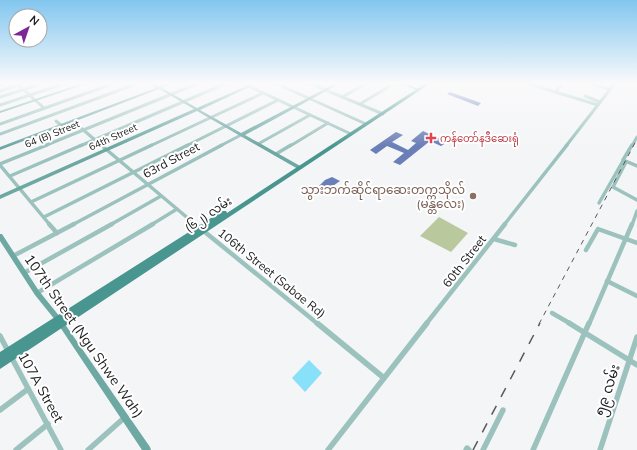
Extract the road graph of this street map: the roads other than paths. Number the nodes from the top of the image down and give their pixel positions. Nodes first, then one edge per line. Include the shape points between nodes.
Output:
1 (25, 104) edge
2 (39, 104) edge
3 (55, 104) edge
4 (82, 104) edge
5 (117, 104) edge
6 (149, 104) edge
7 (178, 104) edge
8 (186, 104) edge
9 (210, 104) edge
10 (240, 104) edge
11 (270, 104) edge
12 (287, 104) edge
13 (299, 104) edge
14 (321, 104) edge
15 (360, 104) edge
16 (395, 104) edge
17 (598, 104) edge
18 (293, 107) junction
19 (44, 108) junction
20 (196, 110) junction
21 (0, 112) edge
22 (381, 113) junction
23 (310, 115) junction
24 (210, 118) junction
25 (56, 121) dead end
26 (73, 121) junction
27 (328, 123) junction
28 (365, 123) junction
29 (0, 124) edge
30 (62, 126) junction
31 (225, 126) junction
32 (84, 130) junction
33 (350, 133) junction
34 (0, 134) edge
35 (241, 135) junction
36 (637, 137) edge
37 (96, 140) junction
38 (258, 144) junction
39 (0, 149) edge
40 (107, 150) junction
41 (276, 154) junction
42 (120, 160) junction
43 (625, 161) junction
44 (0, 164) edge
45 (637, 166) edge
46 (298, 167) junction
47 (134, 172) junction
48 (10, 176) junction
49 (147, 184) junction
50 (608, 185) junction
51 (20, 188) junction
52 (614, 188) junction
53 (161, 196) junction
54 (0, 197) edge
55 (637, 200) edge
56 (31, 202) junction
57 (599, 203) dead end
58 (177, 209) junction
59 (637, 211) edge
60 (44, 217) junction
61 (202, 229) junction
62 (57, 233) junction
63 (0, 236) edge
64 (627, 238) junction
65 (494, 239) junction
66 (637, 243) edge
67 (515, 245) dead end
68 (586, 250) dead end
69 (13, 256) junction
70 (24, 273) junction
71 (607, 281) junction
72 (37, 293) junction
73 (637, 296) edge
74 (552, 313) dead end
75 (59, 322) junction
76 (584, 333) junction
77 (0, 336) edge
78 (637, 337) edge
79 (9, 355) junction
80 (0, 357) edge
81 (629, 360) junction
82 (0, 365) edge
83 (637, 365) edge
84 (384, 378) junction
85 (28, 389) junction
86 (0, 410) edge
87 (503, 410) dead end
88 (124, 418) junction
89 (48, 424) junction
90 (16, 450) edge
91 (62, 450) edge
92 (88, 450) edge
93 (147, 450) edge
94 (328, 450) edge
95 (466, 450) edge
96 (470, 450) edge
97 (483, 450) edge
98 (533, 450) edge
99 (600, 450) edge

1 - 21 street
2 - 19 street
3 - 19 street
4 - 34 street
5 - 26 street
6 - 32 street, 64 (B) Street
7 - 37 street
8 - 20 street
9 - 20 street, 64th Street
10 - 24 street
11 - 31 street
12 - 18 street
13 - 18 street, 63rd Street
14 - 28 street
15 - 22 street
16 - 22 main road, (၆၂) လမ်း
17 - 65 street, 60th Street
18 - 23 street
18 - 35 street, 63rd Street
19 - 29 street
20 - 24 street
20 - 40 street, 64th Street
22 - 28 main road, (၆၂) လမ်း
23 - 27 street
23 - 38 street
24 - 31 street
24 - 42 street
25 - 30 street
26 - 30 street
26 - 32 street, 106th Street (Sabae Rd)
27 - 33 street
27 - 41 street
28 - 33 main road, (၆၂) လမ်း
30 - 39 street
31 - 35 street
31 - 47 street
32 - 37 street, 106th Street (Sabae Rd)
32 - 44 street, 64 (B) Street
33 - 46 main road, (၆၂) လမ်း
35 - 38 street
35 - 49 street, 63rd Street
36 - 43 street
37 - 40 street, 106th Street (Sabae Rd)
37 - 48 street
38 - 41 street
40 - 42 street, 106th Street (Sabae Rd)
40 - 51 street, 64th Street
41 - 46 street
42 - 47 street, 106th Street (Sabae Rd)
42 - 56 street
43 - 45 street
43 - 50 street
43 - 52 street
44 - 48 street
46 - 61 main road, (၆၂) လမ်း
47 - 49 street, 106th Street (Sabae Rd)
47 - 60 street
48 - 51 street
49 - 53 street, 106th Street (Sabae Rd)
49 - 62 street, 63rd Street
50 - 52 street
50 - 57 street
51 - 54 street, 64th Street
51 - 56 street
52 - 55 street
53 - 58 street, 106th Street (Sabae Rd)
53 - 70 street
56 - 60 street
58 - 61 street, 106th Street (Sabae Rd)
58 - 72 street
59 - 64 street
60 - 62 street
61 - 75 main road, (၆၂) လမ်း
61 - 84 street, 106th Street (Sabae Rd)
62 - 69 street, 63rd Street
63 - 69 street, 107th Street (Ngu Shwe Wah)
64 - 66 street
64 - 68 street via 598,229
64 - 71 street
65 - 67 street
65 - 84 street, 60th Street
69 - 70 street, 107th Street (Ngu Shwe Wah)
70 - 72 street, 107th Street (Ngu Shwe Wah)
71 - 73 street
71 - 76 street
72 - 75 street, 107th Street (Ngu Shwe Wah)
74 - 76 street
75 - 79 main road, (၆၂) လမ်း
75 - 88 street, 107th Street (Ngu Shwe Wah)
76 - 81 street
76 - 98 street
77 - 79 street, 107A Street
78 - 81 street, ၅၉ လမ်း
79 - 80 main road, (၆၂) လမ်း
79 - 82 main road, (၆၂) လမ်း
79 - 85 street, 107A Street
81 - 83 street
81 - 99 street, ၅၉ လမ်း
84 - 94 street, 60th Street
85 - 86 street
85 - 89 street, 107A Street
87 - 97 street
88 - 92 street
88 - 93 street, 107th Street (Ngu Shwe Wah)
89 - 90 street
89 - 91 street, 107A Street
95 - 96 street

